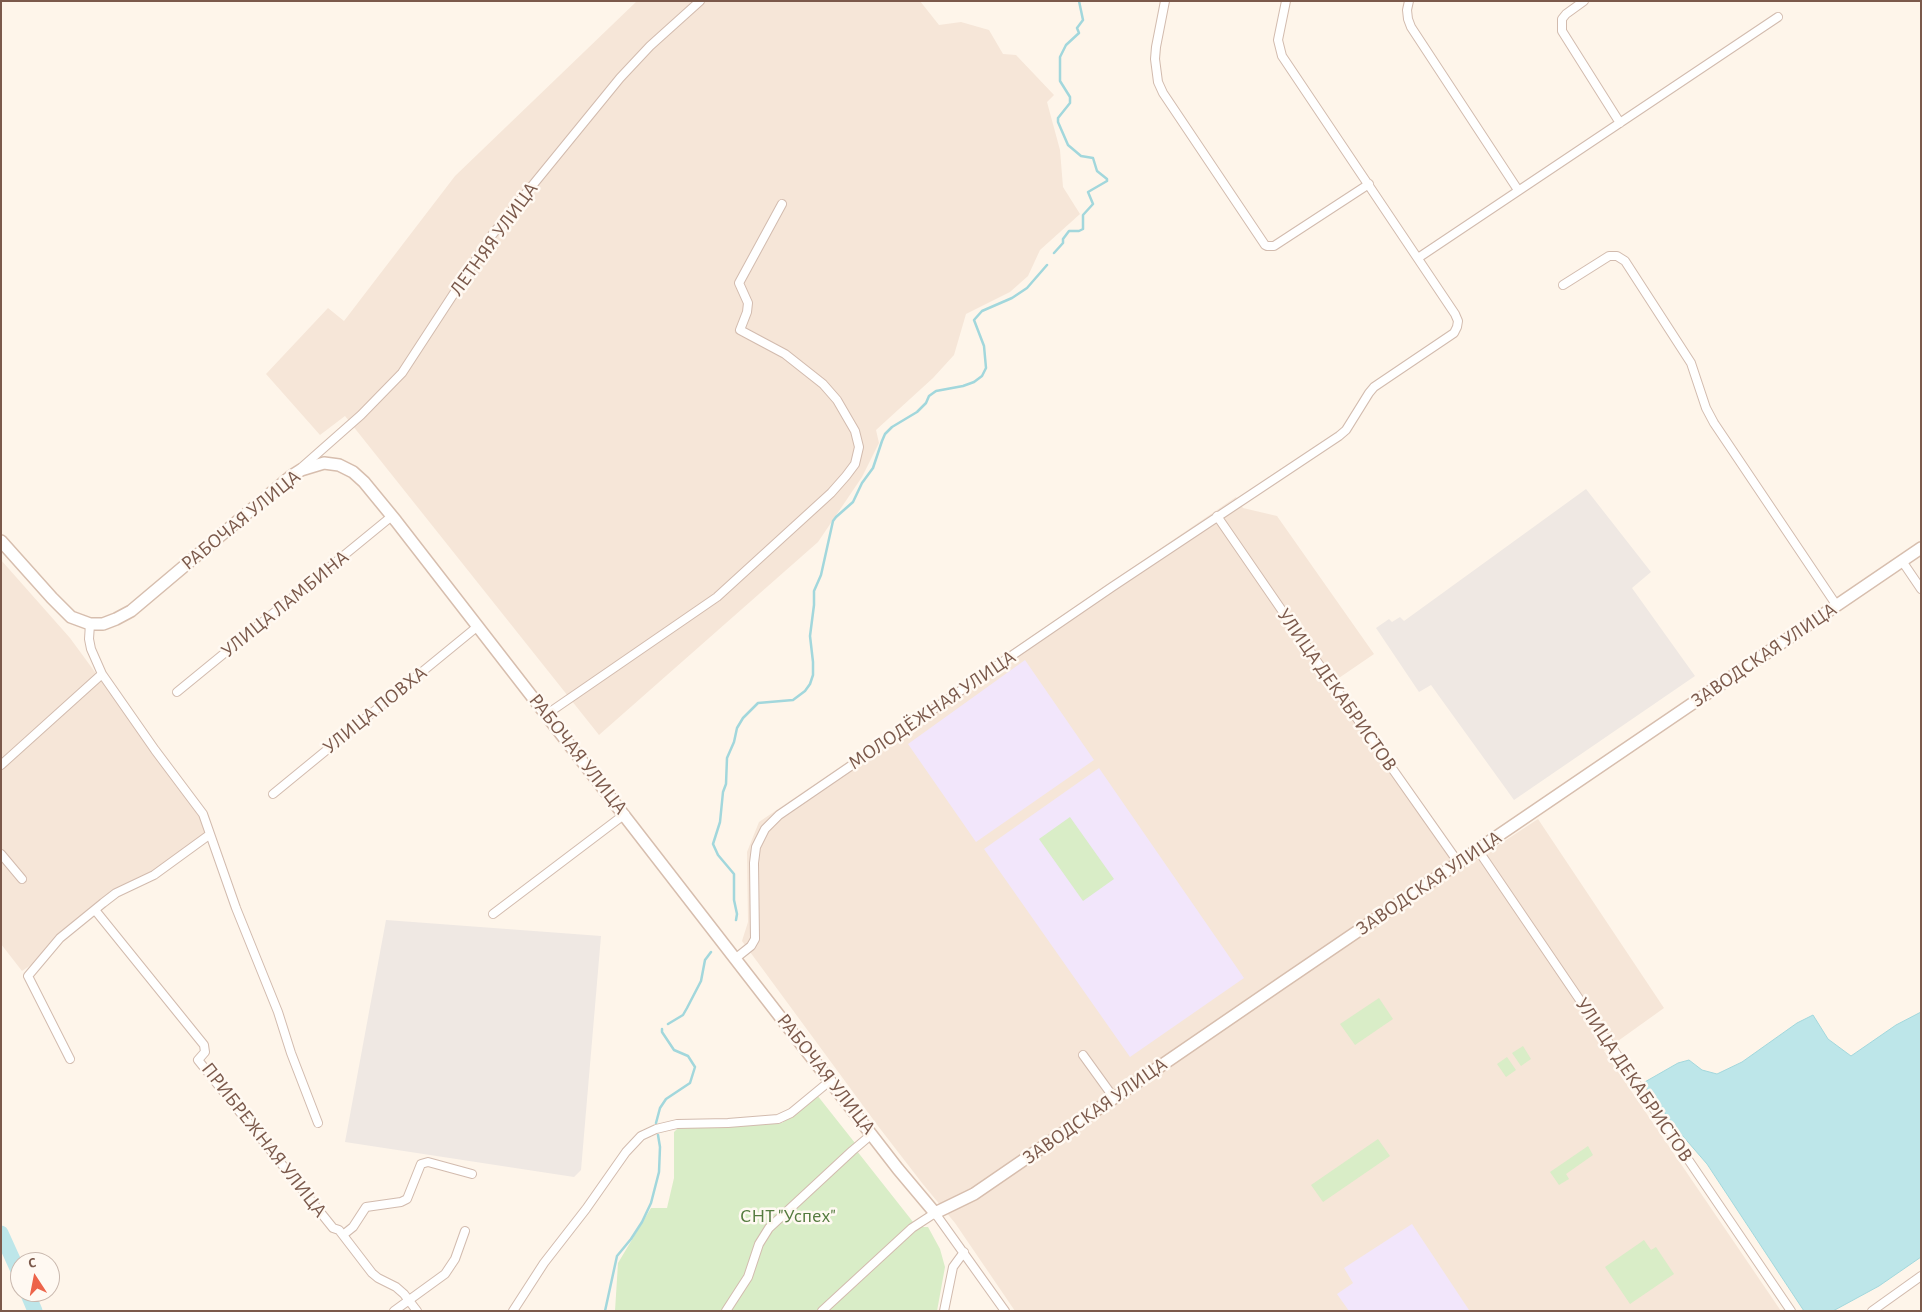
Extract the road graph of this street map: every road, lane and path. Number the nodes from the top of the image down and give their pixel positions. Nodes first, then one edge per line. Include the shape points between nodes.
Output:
1 (700, 1) edge
2 (1165, 1) edge
3 (1286, 1) edge
4 (1409, 1) edge
5 (1584, 1) edge
6 (1778, 17) dead end
7 (1620, 123) junction
8 (1369, 184) junction
9 (1518, 190) junction
10 (782, 204) dead end
11 (1418, 258) junction
12 (1564, 285) dead end
13 (290, 477) junction
14 (392, 516) junction
15 (1217, 516) junction
16 (1, 541) edge
17 (1921, 548) edge
18 (1902, 561) junction
19 (1921, 589) edge
20 (1837, 606) junction
21 (90, 624) junction
22 (478, 626) junction
23 (102, 674) junction
24 (177, 692) dead end
25 (547, 714) junction
26 (1, 765) edge
27 (273, 794) dead end
28 (624, 814) junction
29 (209, 835) junction
30 (1478, 850) junction
31 (1, 854) edge
32 (1458, 862) junction
33 (22, 879) dead end
34 (95, 910) junction
35 (494, 914) dead end
36 (736, 958) junction
37 (1083, 1055) dead end
38 (70, 1059) dead end
39 (831, 1080) junction
40 (1114, 1098) junction
41 (318, 1124) dead end
42 (872, 1134) junction
43 (472, 1174) dead end
44 (935, 1213) junction
45 (466, 1231) dead end
46 (343, 1235) junction
47 (964, 1252) junction
48 (1921, 1276) edge
49 (409, 1300) junction
50 (394, 1311) edge
51 (417, 1311) edge
52 (513, 1311) edge
53 (726, 1311) edge
54 (822, 1311) edge
55 (944, 1311) edge
56 (1005, 1311) edge
57 (1790, 1311) edge
58 (1872, 1311) edge

1 - 13 street, ЛЕТНЯЯ УЛИЦА via 620,78 504,220 471,264 402,372 354,422
2 - 8 street via 1156,47 1158,82 1265,245 1274,246
3 - 8 street via 1278,40 1282,56
4 - 9 street via 1407,10 1411,27
5 - 7 street via 1562,19 1562,31
6 - 7 street
7 - 9 street
8 - 11 street
9 - 11 street
10 - 25 street via 740,283 748,303 740,330 785,354 828,389 855,431 858,447 855,464 831,493 716,597
11 - 15 street, МОЛОДЁЖНАЯ УЛИЦА via 1455,314 1458,321 1454,333 1374,387 1339,436
12 - 20 street via 1609,256 1625,261 1691,363 1714,423
13 - 14 street, РАБОЧАЯ УЛИЦА via 316,464 339,465 364,482
13 - 21 street, РАБОЧАЯ УЛИЦА via 130,611 116,620
14 - 22 street, РАБОЧАЯ УЛИЦА
14 - 24 street, УЛИЦА ЛАМБИНА
15 - 32 street, УЛИЦА ДЕКАБРИСТОВ
15 - 36 street, МОЛОДЁЖНАЯ УЛИЦА via 779,815 765,829 756,847 755,939
16 - 21 street, РАБОЧАЯ УЛИЦА via 72,617
17 - 18 street, ЗАВОДСКАЯ УЛИЦА
18 - 19 street
18 - 20 street, ЗАВОДСКАЯ УЛИЦА
20 - 30 street, ЗАВОДСКАЯ УЛИЦА
21 - 23 street via 91,649
22 - 25 street, РАБОЧАЯ УЛИЦА
22 - 27 street, УЛИЦА ПОВХА
23 - 26 street
23 - 29 street via 193,800
25 - 28 street, РАБОЧАЯ УЛИЦА
28 - 35 street
28 - 36 street, РАБОЧАЯ УЛИЦА
29 - 34 street via 154,875 116,894
29 - 41 street
30 - 32 street, ЗАВОДСКАЯ УЛИЦА
30 - 57 street, УЛИЦА ДЕКАБРИСТОВ
31 - 33 street
32 - 40 street, ЗАВОДСКАЯ УЛИЦА
34 - 38 street via 60,938 28,976
34 - 46 street, ПРИБРЕЖНАЯ УЛИЦА via 204,1045 205,1052 198,1060 333,1228
36 - 39 street, РАБОЧАЯ УЛИЦА
37 - 40 street
39 - 42 street, РАБОЧАЯ УЛИЦА
39 - 52 street via 791,1113 778,1119 690,1122 641,1136 544,1263
40 - 44 street, ЗАВОДСКАЯ УЛИЦА via 974,1194
42 - 44 street, РАБОЧАЯ УЛИЦА
42 - 53 street via 769,1228 759,1244 748,1277
43 - 46 street via 428,1162 421,1164 407,1198 401,1202 366,1207
44 - 47 street, РАБОЧАЯ УЛИЦА
44 - 54 street via 912,1228
45 - 49 street via 445,1274
46 - 49 street, ПРИБРЕЖНАЯ УЛИЦА via 372,1273 396,1287
47 - 55 street via 953,1267
47 - 56 street, РАБОЧАЯ УЛИЦА
48 - 58 street
49 - 50 street
49 - 51 street, ПРИБРЕЖНАЯ УЛИЦА

